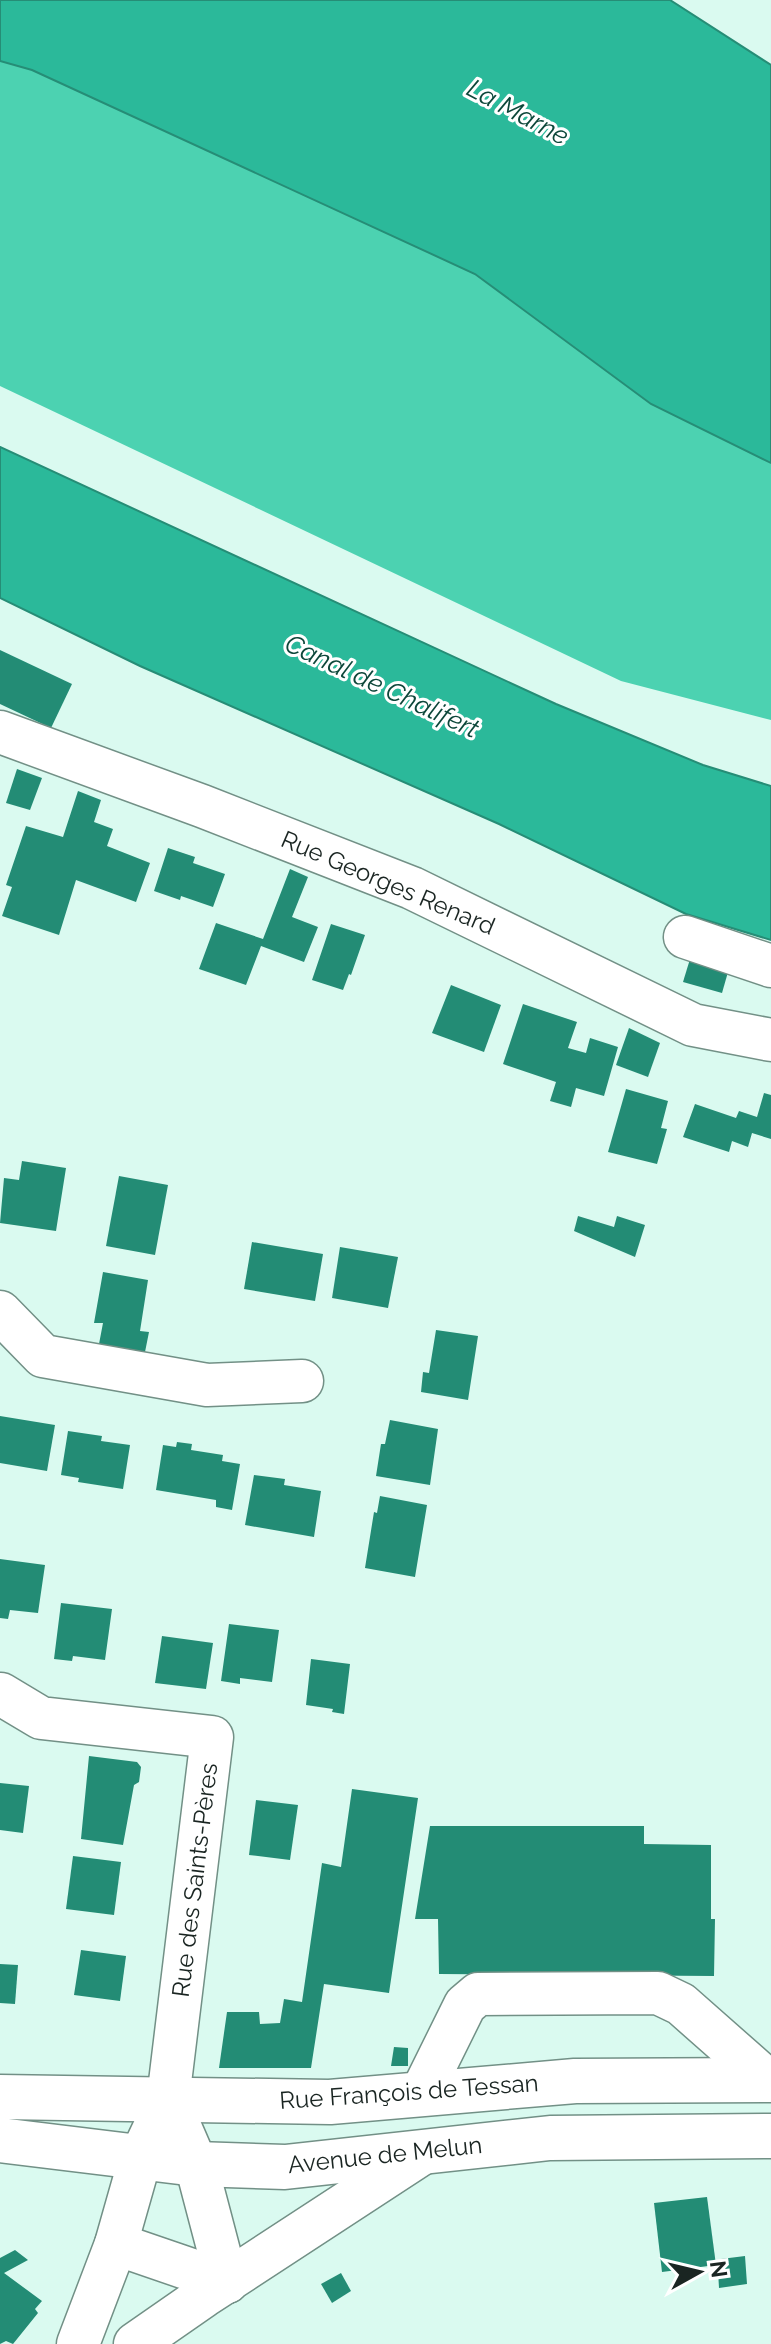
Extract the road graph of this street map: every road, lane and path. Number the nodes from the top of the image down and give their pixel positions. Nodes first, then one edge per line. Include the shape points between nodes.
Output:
1 (0, 732) edge
2 (685, 937) dead end
3 (771, 966) edge
4 (771, 1040) edge
5 (0, 1312) edge
6 (302, 1381) dead end
7 (1, 1694) edge
8 (769, 2080) edge
9 (421, 2094) junction
10 (0, 2097) edge
11 (168, 2099) junction
12 (771, 2136) edge
13 (0, 2140) edge
14 (423, 2153) junction
15 (141, 2156) junction
16 (196, 2164) junction
17 (116, 2244) junction
18 (227, 2282) junction
19 (78, 2344) edge
20 (135, 2344) edge

1 - 4 street, Rue Georges Renard via 412,888 693,1025
2 - 3 street
5 - 6 street via 43,1356 207,1385
7 - 11 street, Rue des Saints-Pères via 41,1718 212,1737
8 - 9 main road, Rue François de Tessan via 575,2081
8 - 9 street via 681,2004 658,1993 478,1994 465,2005
9 - 11 main road, Rue François de Tessan via 330,2102
10 - 11 main road, Rue François de Tessan
11 - 15 street
11 - 16 street
12 - 14 main road, Avenue de Melun via 550,2138
13 - 15 main road, Avenue de Melun
14 - 16 main road, Avenue de Melun via 285,2167
14 - 18 street
15 - 16 main road, Avenue de Melun
15 - 17 street
16 - 18 street
17 - 18 street
17 - 19 street
18 - 20 street

